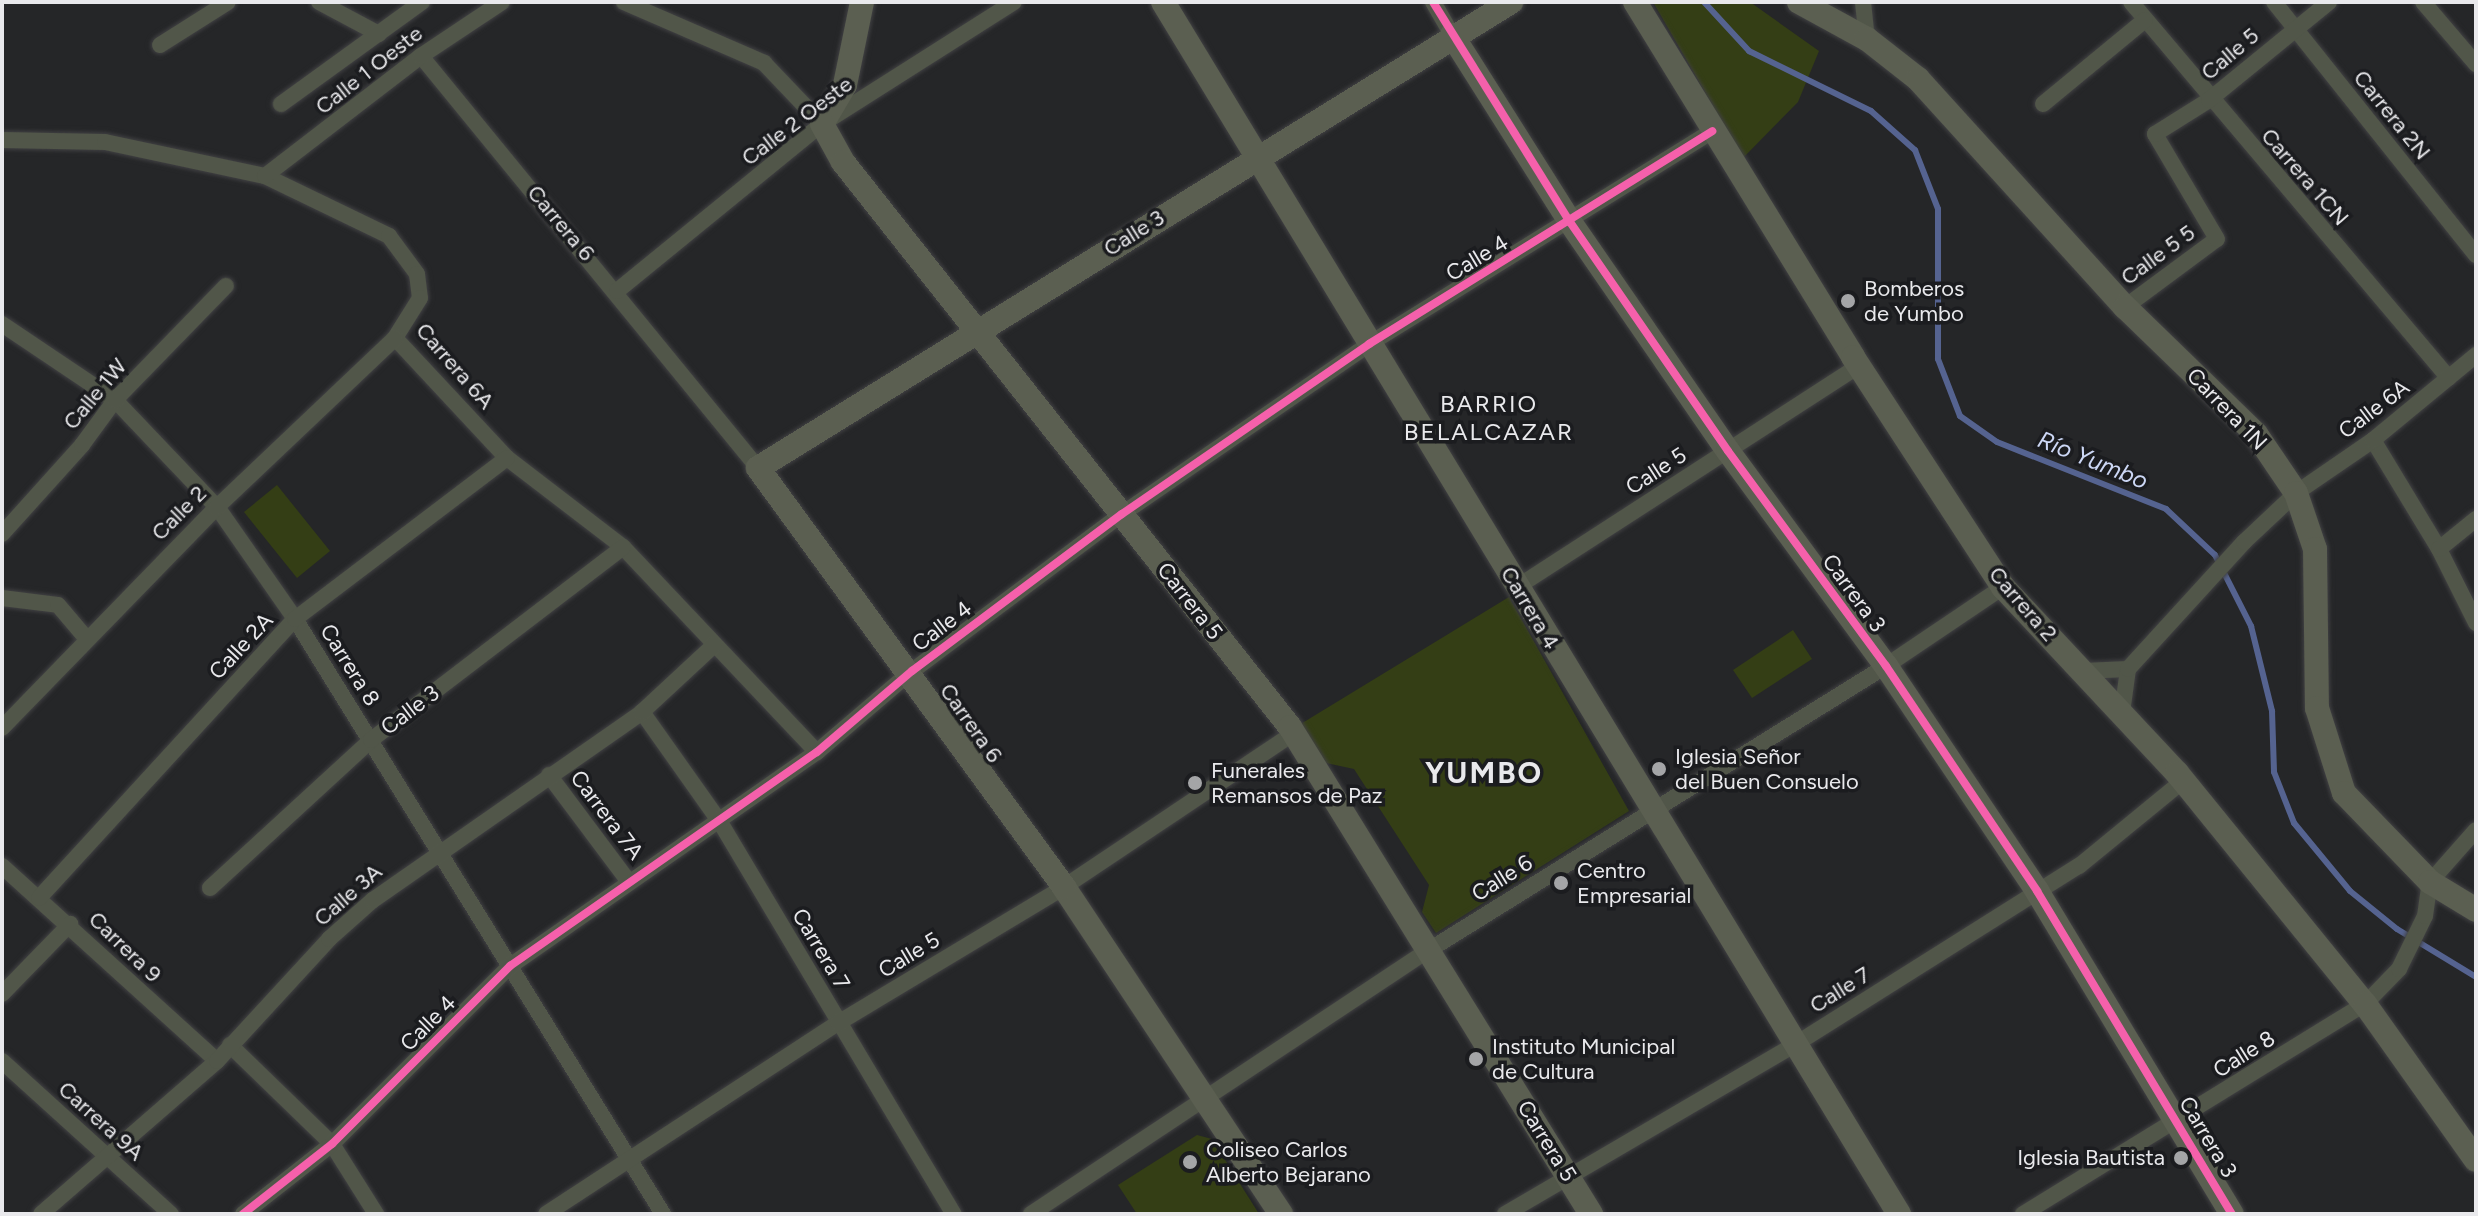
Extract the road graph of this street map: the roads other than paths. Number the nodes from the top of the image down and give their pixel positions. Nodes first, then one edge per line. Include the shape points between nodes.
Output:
1 (228, 2) edge
2 (319, 2) edge
3 (422, 2) edge
4 (502, 2) edge
5 (624, 2) edge
6 (862, 2) edge
7 (1014, 2) edge
8 (1163, 2) edge
9 (1433, 2) edge
10 (1511, 2) edge
11 (1635, 2) edge
12 (1799, 2) edge
13 (1863, 2) edge
14 (2131, 2) edge
15 (2274, 2) edge
16 (2329, 2) edge
17 (2423, 2) edge
18 (2145, 20) junction
19 (2295, 28) junction
20 (379, 34) junction
21 (1452, 35) junction
22 (1867, 39) junction
23 (160, 45) dead end
24 (421, 56) junction
25 (2476, 64) edge
26 (2209, 100) junction
27 (281, 104) dead end
28 (2043, 104) dead end
29 (822, 124) junction
30 (1712, 131) junction
31 (2, 140) edge
32 (1258, 156) junction
33 (265, 176) junction
34 (1570, 222) junction
35 (2217, 239) joint
36 (2476, 255) edge
37 (226, 286) dead end
38 (617, 291) junction
39 (2125, 307) junction
40 (2, 324) edge
41 (977, 331) junction
42 (395, 338) junction
43 (1369, 344) junction
44 (2476, 355) edge
45 (1859, 366) junction
46 (2449, 378) junction
47 (115, 400) junction
48 (2373, 440) junction
49 (1728, 451) junction
50 (507, 458) junction
51 (758, 468) junction
52 (2296, 493) junction
53 (217, 507) junction
54 (1122, 514) junction
55 (2476, 519) edge
56 (2, 534) edge
57 (623, 547) junction
58 (2439, 549) junction
59 (1517, 587) junction
60 (2003, 587) junction
61 (2, 598) edge
62 (295, 619) junction
63 (2476, 623) edge
64 (86, 638) junction
65 (714, 645) junction
66 (1886, 666) junction
67 (2128, 669) junction
68 (912, 671) junction
69 (2083, 671) junction
70 (642, 712) junction
71 (2122, 713) junction
72 (2, 728) edge
73 (1294, 733) junction
74 (371, 740) junction
75 (817, 752) junction
76 (549, 775) junction
77 (2183, 781) junction
78 (1653, 809) junction
79 (720, 822) junction
80 (2476, 830) edge
81 (440, 849) junction
82 (2, 866) edge
83 (629, 882) junction
84 (2430, 882) junction
85 (1064, 887) junction
86 (210, 888) dead end
87 (2037, 891) junction
88 (39, 898) junction
89 (2476, 910) edge
90 (70, 924) junction
91 (1429, 950) junction
92 (510, 966) junction
93 (2, 994) edge
94 (2365, 1004) junction
95 (838, 1023) junction
96 (1799, 1042) junction
97 (230, 1045) junction
98 (2, 1061) edge
99 (217, 1061) junction
100 (1205, 1100) junction
101 (2178, 1122) junction
102 (332, 1144) junction
103 (108, 1158) junction
104 (631, 1158) junction
105 (2476, 1160) edge
106 (1568, 1175) junction
107 (41, 1214) edge
108 (171, 1214) edge
109 (243, 1214) edge
110 (376, 1214) edge
111 (546, 1214) edge
112 (663, 1214) edge
113 (954, 1214) edge
114 (1031, 1214) edge
115 (1281, 1214) edge
116 (1505, 1214) edge
117 (1591, 1214) edge
118 (1899, 1214) edge
119 (2023, 1214) edge
120 (2232, 1214) edge

1 - 23 street
2 - 20 street
3 - 20 street, Calle 1 Oeste
4 - 24 street, Calle 1 Oeste
5 - 29 street via 764,63
6 - 29 street via 845,85
7 - 29 street, Calle 2 Oeste
8 - 32 street, Carrera 4
9 - 21 street, Carrera 3
10 - 21 street, Calle 3
11 - 30 street, Carrera 2
12 - 22 street, Carrera 1N
13 - 22 street
14 - 18 street, Carrera 1CN
15 - 19 street, Carrera 2N
16 - 19 street, Calle 5
17 - 25 street
18 - 26 street, Carrera 1CN
18 - 28 street
19 - 26 street, Calle 5
19 - 36 street, Carrera 2N
20 - 27 street, Calle 1 Oeste
21 - 32 street, Calle 3
21 - 34 street, Carrera 3
22 - 39 street, Carrera 1N via 1918,79
24 - 33 street, Calle 1 Oeste
24 - 38 street, Carrera 6
26 - 35 street, Calle 5 via 2155,134
26 - 46 street, Carrera 1CN
29 - 38 street, Calle 2 Oeste
29 - 41 street, Carrera 5 via 843,162
30 - 34 street, Calle 4
30 - 45 street, Carrera 2
31 - 33 street, Carrera 6A via 105,142
32 - 41 street, Calle 3
32 - 43 street, Carrera 4
33 - 42 street, Carrera 6A via 389,236 406,257 417,274 420,298
34 - 43 street, Calle 4
34 - 49 street, Carrera 3
35 - 39 street, Calle 5 5
37 - 47 street, Calle 1W
38 - 51 street, Carrera 6
39 - 52 street, Carrera 1N via 2256,434
40 - 47 street, Carrera 8
41 - 51 street, Calle 3
41 - 54 street, Carrera 5
42 - 50 street, Carrera 6A
42 - 53 street, Calle 2
43 - 54 street, Calle 4
43 - 59 street, Carrera 4
44 - 46 street, Calle 6A
45 - 49 street, Calle 5
45 - 60 street, Carrera 2
46 - 48 street, Calle 6A
47 - 53 street, Carrera 8
47 - 56 street, Calle 1W
48 - 52 street, Calle 6A
48 - 58 street
49 - 59 street, Calle 5
49 - 66 street, Carrera 3
50 - 57 street, Carrera 6A
50 - 62 street, Calle 2A
51 - 68 street, Carrera 6
52 - 67 street, Calle 6A
52 - 84 street, Carrera 1N via 2315,549 2317,708 2344,793
53 - 62 street, Carrera 8
53 - 64 street, Calle 2
54 - 68 street, Calle 4
54 - 73 street, Carrera 5
55 - 58 street
57 - 65 street, Carrera 6A
57 - 74 street, Calle 3
58 - 63 street
59 - 78 street, Carrera 4
60 - 66 street, Calle 6
60 - 69 street, Carrera 2
61 - 64 street via 58,605
62 - 74 street, Carrera 8
62 - 88 street, Calle 2A
64 - 72 street, Calle 2
65 - 70 street, Calle 3A
65 - 75 street, Carrera 6A
66 - 78 street, Calle 6
66 - 87 street, Carrera 3
67 - 69 street
67 - 71 street
68 - 75 street, Calle 4
68 - 85 street, Carrera 6
69 - 71 street, Carrera 2
70 - 76 street, Calle 3A
70 - 79 street, Carrera 7
71 - 77 street, Carrera 2
73 - 85 street, Calle 5
73 - 91 street, Carrera 5
74 - 81 street, Carrera 8
74 - 86 street, Calle 3
75 - 79 street, Calle 4
76 - 81 street, Calle 3A
76 - 83 street, Carrera 7A
77 - 87 street, Calle 7 via 2113,842
77 - 94 street, Carrera 2
78 - 91 street, Calle 6
78 - 96 street, Carrera 4
79 - 83 street, Calle 4
79 - 95 street, Carrera 7
80 - 84 street
81 - 92 street, Carrera 8
81 - 97 street, Calle 3A via 329,939
82 - 88 street, Carrera 9
83 - 92 street, Calle 4
84 - 89 street, Carrera 1N
84 - 94 street, Calle 8 via 2425,916 2399,969
85 - 95 street, Calle 5
85 - 100 street, Carrera 6
87 - 96 street, Calle 7
87 - 101 street, Carrera 3
88 - 90 street, Carrera 9
90 - 93 street
90 - 99 street, Carrera 9
91 - 100 street, Calle 6
91 - 106 street, Carrera 5
92 - 102 street, Calle 4
92 - 104 street, Carrera 8
94 - 101 street, Calle 8
94 - 105 street, Carrera 2
95 - 104 street, Calle 5
95 - 113 street, Carrera 7
96 - 106 street, Calle 7
96 - 118 street, Carrera 4
97 - 99 street, Calle 3A
97 - 102 street
98 - 103 street, Carrera 9A
99 - 103 street, Calle 3A
100 - 114 street, Calle 6
100 - 115 street, Carrera 6
101 - 119 street, Calle 8
101 - 120 street, Carrera 3
102 - 109 street, Calle 4
102 - 110 street
103 - 107 street, Calle 3A
103 - 108 street, Carrera 9A
104 - 111 street, Calle 5
104 - 112 street, Carrera 8
106 - 116 street, Calle 7
106 - 117 street, Carrera 5

